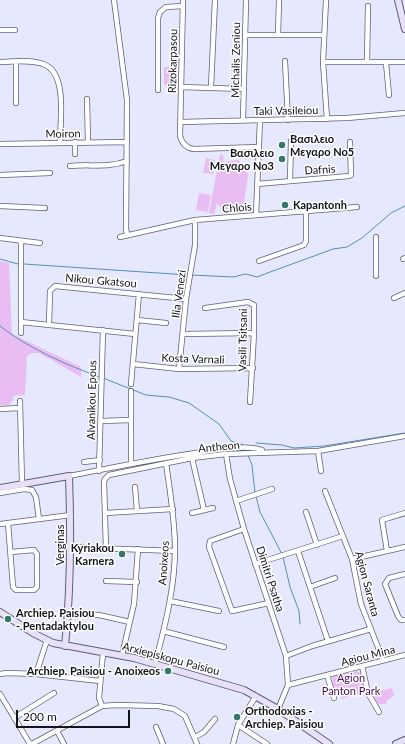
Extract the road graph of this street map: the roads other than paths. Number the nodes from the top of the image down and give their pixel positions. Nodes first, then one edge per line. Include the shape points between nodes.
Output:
1 (114, 0) edge
2 (183, 0) edge
3 (215, 0) edge
4 (246, 0) edge
5 (279, 0) edge
6 (326, 0) edge
7 (398, 0) edge
8 (183, 6) junction
9 (368, 6) dead end
10 (405, 29) edge
11 (0, 30) edge
12 (14, 30) dead end
13 (246, 35) junction
14 (278, 35) junction
15 (324, 35) junction
16 (285, 61) dead end
17 (0, 62) edge
18 (16, 62) junction
19 (322, 62) junction
20 (367, 62) junction
21 (405, 62) edge
22 (386, 63) junction
23 (181, 87) junction
24 (211, 87) junction
25 (244, 89) junction
26 (158, 90) dead end
27 (389, 95) dead end
28 (87, 99) dead end
29 (16, 103) dead end
30 (405, 113) edge
31 (327, 119) junction
32 (243, 120) junction
33 (260, 120) junction
34 (288, 120) junction
35 (181, 122) junction
36 (291, 141) dead end
37 (60, 142) junction
38 (75, 142) junction
39 (88, 142) junction
40 (127, 142) junction
41 (350, 142) dead end
42 (0, 144) edge
43 (259, 147) junction
44 (75, 154) dead end
45 (127, 161) junction
46 (70, 166) dead end
47 (50, 173) dead end
48 (0, 175) edge
49 (290, 180) junction
50 (257, 184) junction
51 (0, 206) edge
52 (357, 207) dead end
53 (45, 208) dead end
54 (306, 212) junction
55 (256, 215) junction
56 (195, 220) junction
57 (127, 235) junction
58 (376, 236) dead end
59 (120, 237) dead end
60 (0, 238) edge
61 (21, 241) junction
62 (40, 243) dead end
63 (258, 261) dead end
64 (376, 276) dead end
65 (405, 293) edge
66 (139, 294) junction
67 (394, 298) dead end
68 (186, 300) junction
69 (205, 308) dead end
70 (137, 320) junction
71 (21, 322) junction
72 (166, 323) dead end
73 (48, 325) junction
74 (103, 330) junction
75 (21, 333) dead end
76 (254, 333) junction
77 (135, 334) junction
78 (183, 334) junction
79 (133, 364) junction
80 (252, 368) junction
81 (179, 369) junction
82 (131, 384) dead end
83 (131, 392) dead end
84 (20, 401) dead end
85 (250, 402) dead end
86 (20, 408) junction
87 (0, 409) edge
88 (131, 420) junction
89 (101, 421) junction
90 (405, 436) edge
91 (262, 450) dead end
92 (247, 451) junction
93 (318, 451) junction
94 (226, 454) junction
95 (192, 458) junction
96 (100, 460) junction
97 (84, 462) dead end
98 (166, 463) junction
99 (131, 464) junction
100 (99, 471) junction
101 (321, 471) dead end
102 (69, 476) junction
103 (22, 484) junction
104 (135, 486) dead end
105 (0, 488) edge
106 (272, 489) dead end
107 (325, 491) dead end
108 (0, 493) edge
109 (236, 501) junction
110 (213, 508) dead end
111 (173, 509) junction
112 (204, 510) junction
113 (137, 511) junction
114 (306, 512) dead end
115 (105, 513) junction
116 (192, 513) dead end
117 (405, 513) edge
118 (70, 515) junction
119 (38, 519) junction
120 (8, 523) junction
121 (0, 524) edge
122 (244, 529) junction
123 (343, 536) junction
124 (317, 545) junction
125 (71, 547) junction
126 (405, 547) edge
127 (106, 548) junction
128 (138, 549) junction
129 (175, 551) junction
130 (298, 551) junction
131 (387, 551) junction
132 (11, 552) junction
133 (352, 559) junction
134 (255, 564) junction
135 (405, 574) edge
136 (335, 578) dead end
137 (106, 581) dead end
138 (137, 582) junction
139 (310, 587) junction
140 (170, 601) junction
141 (269, 603) junction
142 (219, 611) dead end
143 (0, 612) edge
144 (69, 614) junction
145 (405, 620) edge
146 (130, 622) junction
147 (371, 629) junction
148 (164, 631) junction
149 (47, 640) junction
150 (328, 641) junction
151 (65, 646) junction
152 (224, 647) dead end
153 (103, 653) junction
154 (122, 655) junction
155 (405, 655) edge
156 (286, 656) junction
157 (383, 660) junction
158 (155, 664) junction
159 (362, 666) junction
160 (0, 674) edge
161 (36, 674) junction
162 (327, 675) junction
163 (100, 681) junction
164 (288, 685) junction
165 (54, 693) dead end
166 (0, 694) edge
167 (256, 696) junction
168 (334, 698) dead end
169 (102, 706) junction
170 (278, 709) junction
171 (379, 712) dead end
172 (14, 718) junction
173 (215, 718) dead end
174 (238, 724) junction
175 (156, 727) dead end
176 (57, 731) junction
177 (195, 737) junction
178 (405, 740) edge
179 (31, 744) edge
180 (64, 744) edge
181 (163, 744) edge
182 (197, 744) edge
183 (232, 744) edge
184 (267, 744) edge
185 (329, 744) edge
186 (396, 744) edge

1 - 40 street via 125,78
2 - 8 street, Rizokarpasou
3 - 24 street
4 - 13 street, Michalis Zeniou
5 - 14 street
6 - 15 street
7 - 10 street
8 - 23 street, Rizokarpasou
8 - 26 street via 166,7 158,18
9 - 20 street
11 - 12 street
13 - 14 street
13 - 25 street, Michalis Zeniou
14 - 15 street
15 - 19 street
16 - 34 street
17 - 18 street
18 - 29 street
18 - 37 street via 42,63 57,74 60,85
19 - 20 street
19 - 31 street
20 - 22 street
21 - 22 street
22 - 27 street
23 - 24 street
23 - 35 street, Rizokarpasou
24 - 25 street
25 - 32 street, Michalis Zeniou
28 - 39 street
30 - 31 street, Taki Vasileiou
31 - 34 street, Taki Vasileiou
32 - 33 street, Taki Vasileiou
32 - 35 street, Taki Vasileiou
33 - 34 street, Taki Vasileiou
33 - 43 street
35 - 43 street, Rizokarpasou via 181,139 188,148
36 - 49 street
37 - 38 street, Moiron
37 - 42 street, Moiron
38 - 39 street, Moiron
38 - 44 street
39 - 40 street, Moiron
40 - 45 street
41 - 49 street, Dafnis via 351,175
43 - 50 street
45 - 46 street via 109,166
45 - 57 street
47 - 48 street
49 - 50 street, Dafnis
50 - 55 street
51 - 53 street
52 - 54 street, Chlois
54 - 55 street, Chlois
54 - 63 street via 304,245
55 - 56 street, Chlois
56 - 57 street, Chlois
56 - 68 street, Ilia Venezi via 195,245
57 - 59 street, Chlois
58 - 64 street
60 - 61 street
61 - 62 street
61 - 71 street
65 - 67 street
66 - 68 street, Nikou Gkatsou
66 - 70 street
66 - 73 street, Nikou Gkatsou via 55,286 50,291
68 - 78 street, Ilia Venezi
69 - 76 street, Vasili Tsitsani via 252,303 255,307
70 - 72 street
70 - 77 street
71 - 73 street
71 - 75 street
73 - 74 street
74 - 77 street
74 - 89 street, Alvanikou Epous
76 - 78 street
76 - 80 street, Vasili Tsitsani
77 - 79 street
78 - 81 street, Ilia Venezi
79 - 81 street, Kosta Varnali
79 - 82 street
80 - 81 street, Kosta Varnali
80 - 85 street, Vasili Tsitsani
83 - 88 street
84 - 86 street
86 - 87 street
86 - 103 street
88 - 89 street
88 - 99 street
89 - 96 street, Alvanikou Epous
90 - 93 street, Antheon
91 - 92 street
92 - 93 street, Antheon
92 - 94 street, Antheon
92 - 99 street via 217,449
93 - 101 street
94 - 95 street, Antheon
94 - 109 street, Dimitri Psatha
95 - 98 street, Antheon
95 - 112 street
96 - 97 street
96 - 100 street, Alvanikou Epous
98 - 111 street, Anoixeos
98 - 115 street, Antheon via 106,477
99 - 100 street
100 - 102 street
102 - 103 street
102 - 118 street, Verginas
103 - 105 street
104 - 113 street
106 - 109 street
107 - 123 street, Agion Saranta
108 - 119 street via 32,490 35,493
109 - 122 street, Dimitri Psatha
110 - 112 street
111 - 113 street
111 - 129 street, Anoixeos
112 - 116 street
113 - 115 street
114 - 124 street
115 - 127 street, Antheon
117 - 131 street via 382,520
118 - 119 street
118 - 125 street, Verginas
119 - 120 street
120 - 121 street
120 - 132 street
122 - 134 street, Dimitri Psatha
122 - 141 street via 210,541 209,547 232,611
123 - 124 street
123 - 133 street, Agion Saranta
124 - 130 street
125 - 127 street
125 - 144 street, Verginas
126 - 131 street
127 - 128 street
128 - 129 street
128 - 138 street
129 - 140 street, Anoixeos
130 - 134 street
130 - 139 street
131 - 133 street
132 - 132 street via 13,588 34,590 37,588 37,554 34,550
133 - 147 street, Agion Saranta via 361,604
134 - 141 street, Dimitri Psatha
135 - 145 street via 389,578 385,584 398,616
136 - 139 street
137 - 138 street
138 - 146 street
139 - 150 street
140 - 142 street
140 - 148 street, Anoixeos
141 - 156 street, Dimitri Psatha
143 - 149 street, Arxiepiskopu Paisiou
144 - 146 street via 98,615
144 - 151 street, Verginas
146 - 154 street
147 - 150 street
147 - 157 street, Agion Saranta
148 - 152 street
148 - 158 street, Anoixeos
149 - 151 street, Arxiepiskopu Paisiou
149 - 161 street
150 - 156 street
151 - 153 street, Arxiepiskopu Paisiou
153 - 154 street, Arxiepiskopu Paisiou
153 - 163 street
154 - 158 street, Arxiepiskopu Paisiou
155 - 157 street, Agiou Mina
156 - 164 street, Dimitri Psatha
157 - 159 street, Agiou Mina
158 - 167 street, Arxiepiskopu Paisiou via 233,686
159 - 162 street, Agiou Mina
159 - 171 street via 368,693
160 - 161 street
161 - 163 street
162 - 164 street, Agiou Mina
162 - 168 street
163 - 169 street
164 - 170 street, Dimitri Psatha
165 - 172 street
166 - 172 street
167 - 170 street, Arxiepiskopu Paisiou
167 - 174 street
169 - 176 street
169 - 177 street via 158,706 174,709 185,716
170 - 185 street, Arxiepiskopu Paisiou
172 - 179 street
173 - 177 street via 204,732
174 - 183 street
174 - 184 street
175 - 181 street
176 - 179 street
176 - 180 street
177 - 182 street
178 - 186 street

